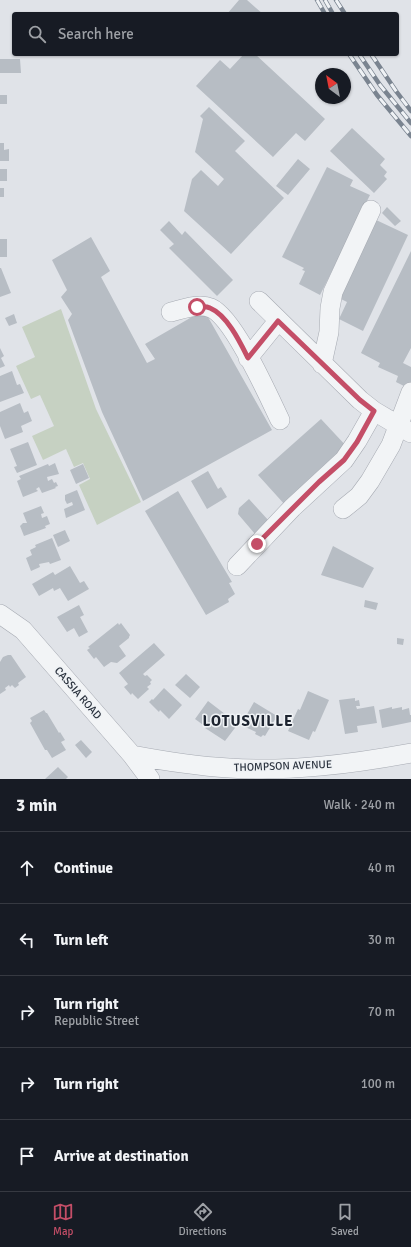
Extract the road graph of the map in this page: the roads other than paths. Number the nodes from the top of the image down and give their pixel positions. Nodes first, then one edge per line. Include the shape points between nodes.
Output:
1 (371, 210) dead end
2 (259, 301) dead end
3 (171, 312) dead end
4 (278, 321) junction
5 (248, 358) junction
6 (322, 364) junction
7 (411, 392) edge
8 (374, 411) junction
9 (280, 420) dead end
10 (405, 430) edge
11 (343, 509) dead end
12 (237, 566) dead end
13 (0, 614) edge
14 (411, 753) edge
15 (132, 755) junction
16 (319, 773) edge
17 (150, 779) edge

1 - 6 street via 331,298 329,332
2 - 4 street
3 - 5 street via 197,307 210,308 230,327
4 - 5 street
4 - 6 street
5 - 9 street
6 - 8 street
7 - 10 street
8 - 10 street
8 - 12 street via 344,460 292,508
10 - 11 street via 391,445 359,496
13 - 15 street, CASSIA ROAD via 23,630
14 - 16 street, THOMPSON AVENUE
15 - 16 street, THOMPSON AVENUE via 182,764
15 - 17 street, CASSIA ROAD

